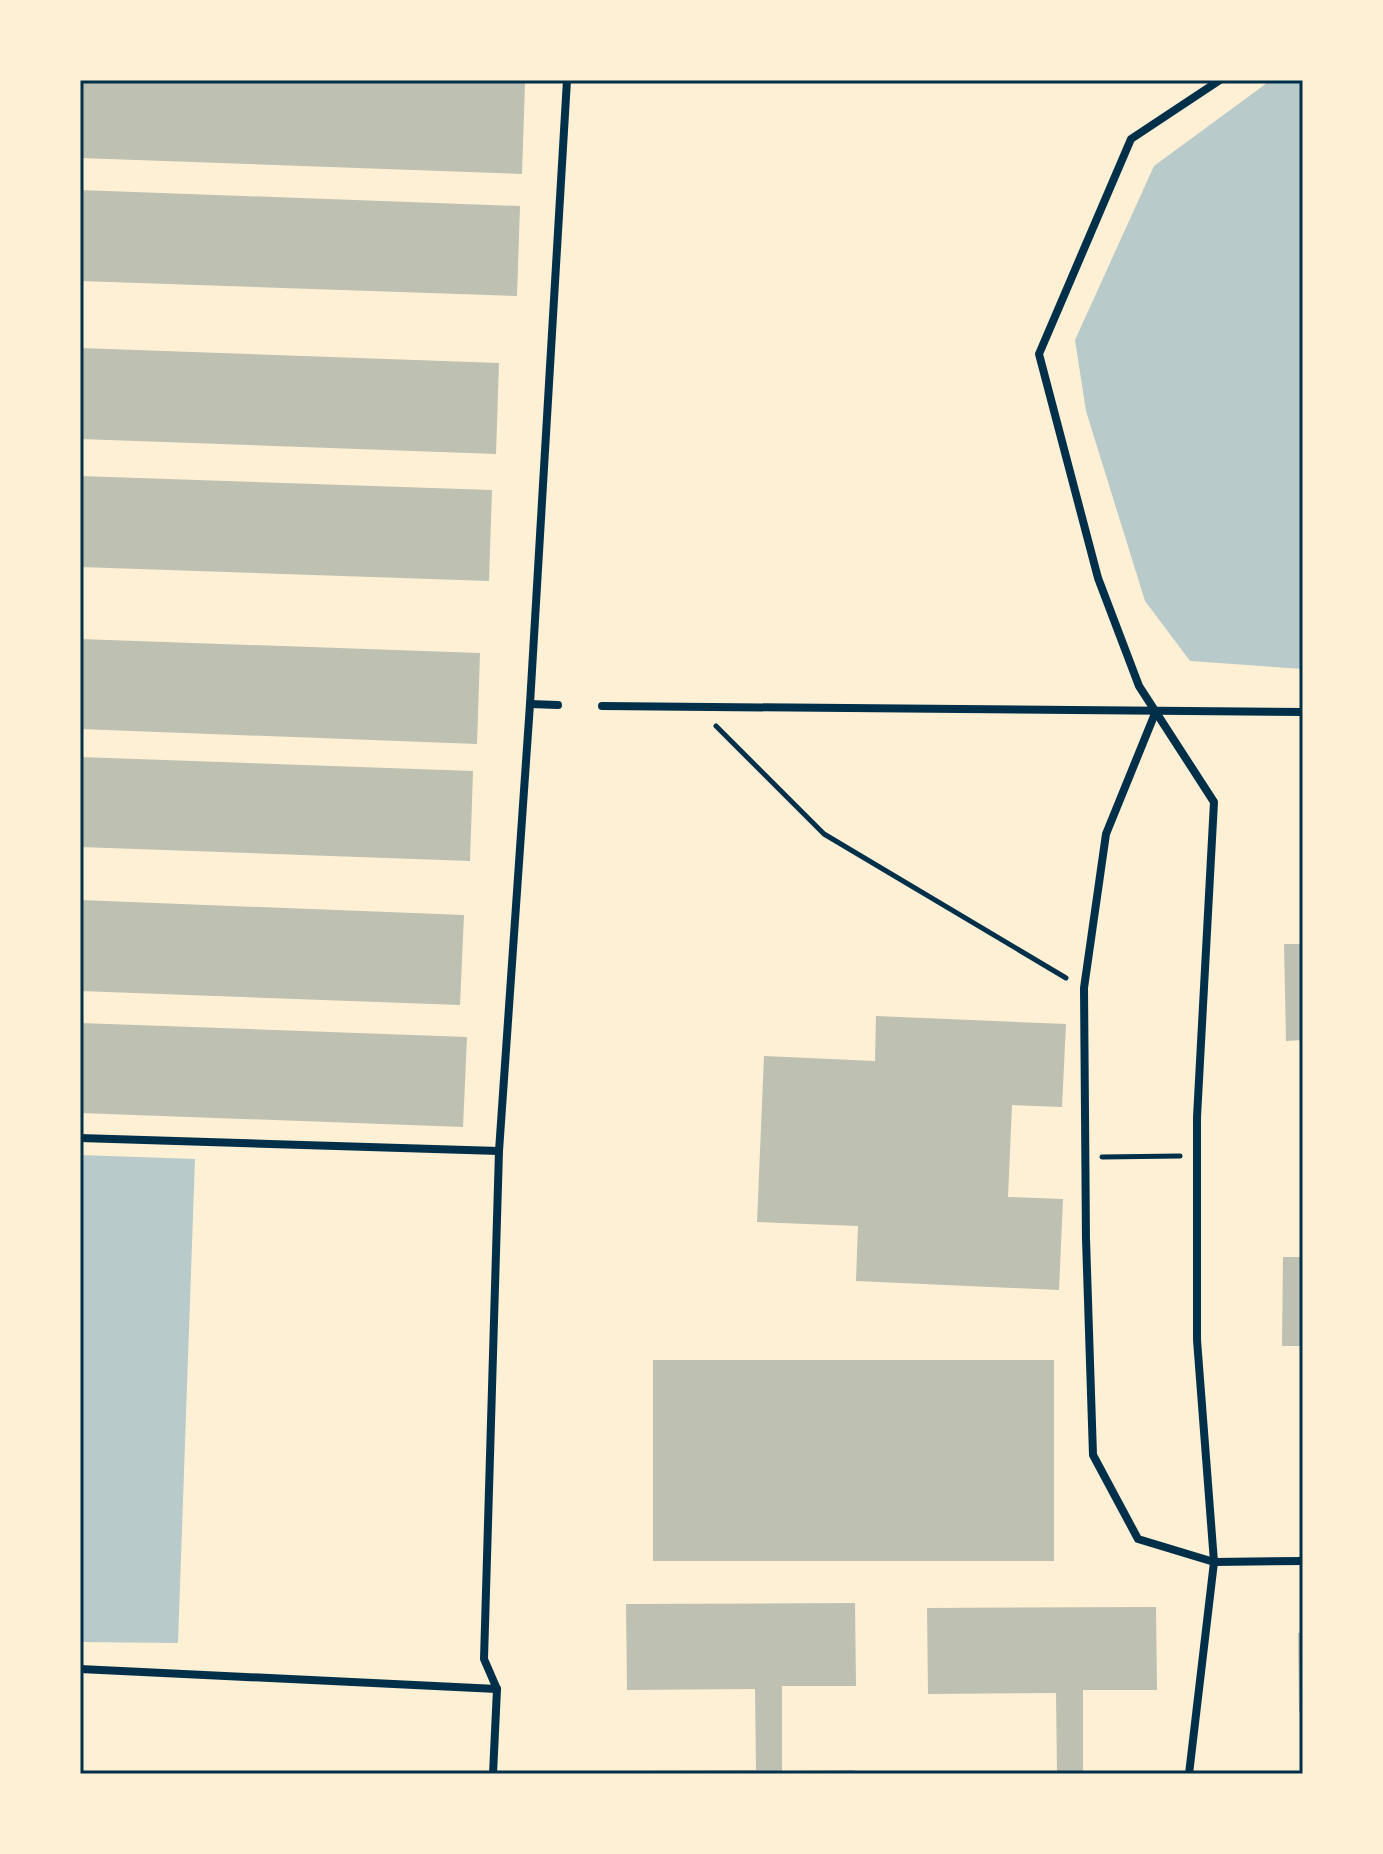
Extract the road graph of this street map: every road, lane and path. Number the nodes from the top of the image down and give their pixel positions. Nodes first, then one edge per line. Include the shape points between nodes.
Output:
1 (567, 80) edge
2 (1220, 80) edge
3 (530, 704) junction
4 (558, 705) dead end
5 (602, 706) dead end
6 (699, 708) junction
7 (1156, 711) junction
8 (1303, 712) edge
9 (1084, 988) junction
10 (80, 1138) edge
11 (499, 1151) junction
12 (1197, 1156) junction
13 (1085, 1157) junction
14 (1303, 1561) edge
15 (1214, 1562) junction
16 (80, 1669) edge
17 (497, 1689) junction
18 (493, 1774) edge
19 (1189, 1774) edge

1 - 3 street
2 - 7 street via 1131,139 1039,354 1098,578 1139,686
3 - 4 street
3 - 11 street
5 - 6 street
6 - 7 street
6 - 9 path via 824,834
7 - 8 street
7 - 9 street via 1106,834
7 - 12 street via 1214,802
9 - 13 street
10 - 11 street
11 - 17 street via 484,1659
12 - 13 path
12 - 15 street via 1197,1340
13 - 15 street via 1093,1455 1138,1539
14 - 15 street
15 - 19 street
16 - 17 street
17 - 18 street

